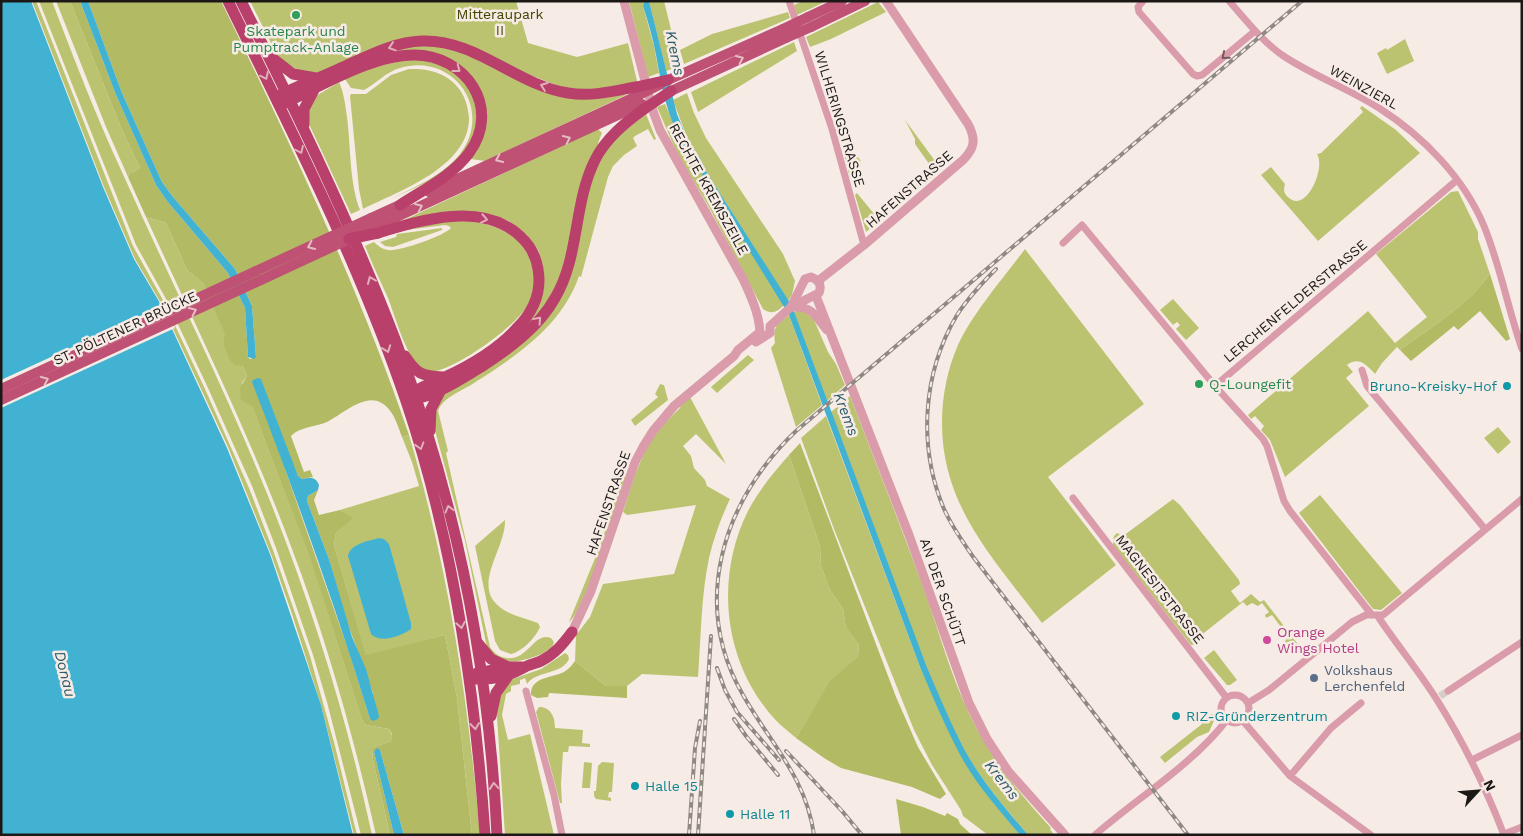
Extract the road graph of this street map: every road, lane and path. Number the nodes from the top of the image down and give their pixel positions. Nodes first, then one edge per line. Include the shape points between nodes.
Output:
1 (228, 1) edge
2 (241, 1) edge
3 (624, 1) edge
4 (790, 1) edge
5 (842, 1) edge
6 (865, 1) edge
7 (886, 1) edge
8 (1143, 1) edge
9 (1229, 1) edge
10 (809, 22) junction
11 (1255, 31) junction
12 (266, 52) junction
13 (318, 78) junction
14 (670, 86) junction
15 (314, 90) junction
16 (282, 99) junction
17 (640, 99) junction
18 (305, 133) junction
19 (1457, 180) junction
20 (400, 205) junction
21 (335, 211) junction
22 (375, 226) junction
23 (349, 239) joint
24 (1063, 243) dead end
25 (864, 245) junction
26 (259, 276) junction
27 (818, 281) junction
28 (800, 288) junction
29 (809, 300) junction
30 (791, 307) junction
31 (766, 328) junction
32 (833, 337) junction
33 (396, 341) junction
34 (1522, 350) edge
35 (1362, 370) dead end
36 (447, 377) junction
37 (1215, 386) junction
38 (442, 388) junction
39 (1, 389) edge
40 (412, 397) junction
41 (1, 400) edge
42 (430, 442) junction
43 (1073, 498) dead end
44 (1522, 499) edge
45 (1485, 529) junction
46 (1375, 615) junction
47 (572, 632) joint
48 (476, 641) junction
49 (1522, 642) edge
50 (509, 672) junction
51 (482, 676) junction
52 (469, 677) junction
53 (526, 690) dead end
54 (1448, 690) tunnel mouth
55 (1226, 697) junction
56 (1248, 703) junction
57 (1362, 703) dead end
58 (1226, 721) junction
59 (1243, 721) junction
60 (489, 728) junction
61 (1522, 735) edge
62 (1472, 760) junction
63 (1290, 776) junction
64 (1522, 827) edge
65 (1097, 834) edge
66 (485, 835) edge
67 (497, 835) edge
68 (562, 835) edge
69 (1065, 835) edge
70 (1372, 835) edge
71 (1504, 835) edge

1 -> 16 highway
2 - 12 highway
3 - 31 street, RECHTE KREMSZEILE via 660,130 753,301 759,306
4 - 25 street, WILHERINGSTRASSE via 832,129
5 - 10 main road
6 - 10 main road
7 - 25 street, HAFENSTRASSE via 968,124 974,138 973,147 964,160
11 -> 8 street via 1197,76 1139,12
9 - 11 street, WEINZIERL
10 - 14 main road, bridge
11 - 19 street, WEINZIERL via 1294,62 1397,120 1417,136
12 - 13 highway via 293,74
12 - 16 highway
13 - 16 highway
17 -> 13 highway via 568,93 535,83 463,48 434,41 390,47
14 - 17 highway, bridge
14 - 17 highway, bridge
15 - 16 highway
15 - 18 highway via 304,109
15 -> 20 highway via 377,61 414,55 443,60 470,81 480,102 481,113 473,147 453,170
16 - 18 highway
16 -> 21 highway
17 -> 20 main road
22 -> 17 main road
38 -> 17 highway via 503,352 548,309 567,272 595,159
18 - 21 highway
19 - 34 street, WEINZIERL via 1484,225
19 - 37 street, LERCHENFELDERSTRASSE
20 - 22 main road
33 -> 21 highway
21 -> 40 highway via 369,304
22 - 23 highway, bridge
22 -> 26 main road, bridge
22 -> 36 highway via 455,217 486,219 506,226 523,239 533,253 539,286 527,316 493,349
23 - 26 main road, bridge
24 - 37 street via 1082,224
25 - 27 street, HAFENSTRASSE
26 - 39 main road, ST. PÖLTENER BRÜCKE
41 -> 26 main road, ST. PÖLTENER BRÜCKE
27 - 28 street, HAFENSTRASSE via 808,278
27 - 29 street via 820,289
28 - 29 street
28 - 30 street, HAFENSTRASSE
29 - 30 street, HAFENSTRASSE
29 - 32 street, AN DER SCHÜTT
29 - 32 street, AN DER SCHÜTT via 812,312
30 - 31 street, HAFENSTRASSE
31 - 47 street, HAFENSTRASSE via 674,406 653,431 635,462 591,591
32 - 69 street, AN DER SCHÜTT via 969,703 1008,771
33 - 36 highway via 417,372
33 - 40 highway
35 - 45 street via 1367,386
36 - 40 highway
37 - 46 street via 1263,439 1290,511
38 - 40 highway
38 - 42 highway via 431,409
40 - 42 highway
40 -> 52 highway via 444,536
48 -> 42 highway via 450,514
43 - 55 street, MAGNESITSTRASSE
44 - 45 street
45 - 46 street via 1383,615
46 - 56 street via 1352,622 1269,690
46 - 62 street via 1438,697
47 - 50 highway via 550,656
48 - 50 highway via 491,659
48 - 51 highway
49 - 54 street
50 - 51 highway
50 - 60 highway via 496,693
51 - 52 highway
51 - 60 highway
52 -> 66 highway
53 - 68 street
55 - 56 street via 1238,695
55 - 58 street via 1220,710
56 - 59 street via 1248,716
57 - 63 street via 1331,728
58 - 59 street
58 - 65 street via 1209,742
59 - 63 street
67 -> 60 highway
61 - 62 street
62 - 71 street
63 - 70 street
64 - 71 street

